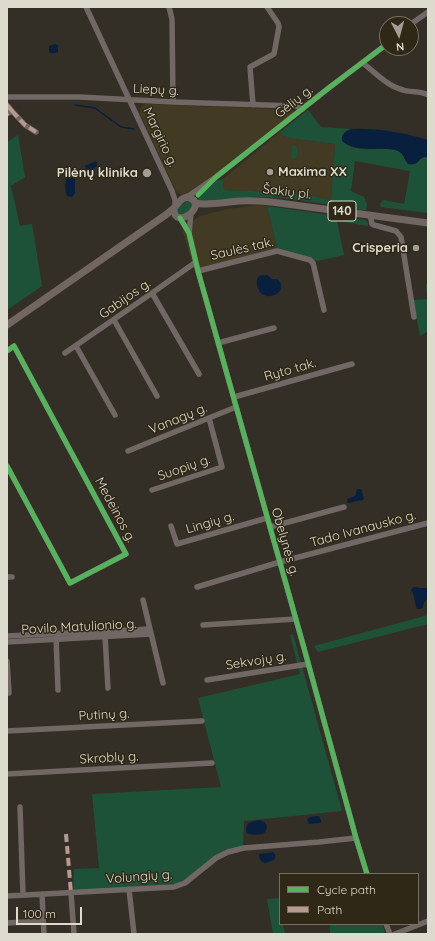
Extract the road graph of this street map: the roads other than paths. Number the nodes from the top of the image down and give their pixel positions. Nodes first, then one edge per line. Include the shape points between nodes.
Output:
1 (86, 7) edge
2 (169, 7) edge
3 (268, 7) edge
4 (428, 12) edge
5 (419, 18) edge
6 (379, 51) edge
7 (364, 63) junction
8 (428, 95) edge
9 (7, 96) edge
10 (130, 100) junction
11 (173, 102) junction
12 (253, 104) junction
13 (7, 105) edge
14 (304, 109) junction
15 (9, 113) edge
16 (36, 132) dead end
17 (216, 177) junction
18 (172, 190) junction
19 (186, 198) junction
20 (175, 207) junction
21 (194, 207) junction
22 (371, 215) junction
23 (178, 217) junction
24 (428, 223) edge
25 (189, 233) junction
26 (128, 242) junction
27 (196, 262) junction
28 (198, 271) junction
29 (152, 293) junction
30 (324, 310) dead end
31 (414, 317) dead end
32 (114, 320) junction
33 (7, 325) edge
34 (274, 328) dead end
35 (218, 343) junction
36 (76, 346) junction
37 (7, 351) edge
38 (65, 353) dead end
39 (352, 364) dead end
40 (199, 374) dead end
41 (157, 396) dead end
42 (234, 397) junction
43 (236, 407) junction
44 (115, 415) dead end
45 (209, 418) junction
46 (128, 451) dead end
47 (7, 466) edge
48 (152, 490) dead end
49 (344, 507) dead end
50 (267, 518) junction
51 (428, 523) edge
52 (171, 526) dead end
53 (270, 528) junction
54 (280, 562) junction
55 (197, 587) dead end
56 (143, 600) dead end
57 (296, 619) junction
58 (203, 626) dead end
59 (151, 631) junction
60 (7, 636) edge
61 (56, 636) junction
62 (105, 636) junction
63 (7, 642) edge
64 (7, 661) edge
65 (308, 664) junction
66 (207, 680) dead end
67 (163, 683) dead end
68 (108, 688) dead end
69 (58, 690) dead end
70 (9, 693) dead end
71 (202, 721) dead end
72 (7, 731) edge
73 (212, 764) dead end
74 (7, 774) edge
75 (20, 807) dead end
76 (356, 838) junction
77 (367, 873) edge
78 (129, 889) junction
79 (72, 893) junction
80 (42, 894) junction
81 (23, 895) junction
82 (7, 896) edge
83 (43, 921) junction
84 (7, 923) edge
85 (418, 925) edge
86 (44, 934) edge
87 (74, 934) edge
88 (134, 934) edge
89 (395, 934) edge

1 - 10 street, Margirio g.
2 - 11 street via 172,19
3 - 12 street via 279,27 274,54 250,67
4 - 5 street
6 - 7 street, Gėlių g.
7 - 8 street via 398,88
7 - 14 street, Gėlių g.
9 - 10 street, Liepų g.
10 - 11 street, Liepų g.
10 - 18 street, Margirio g.
11 - 12 street, Liepų g.
12 - 14 street, Liepų g. via 296,106
13 - 15 street
14 - 17 street, Gėlių g.
15 - 16 street
17 - 19 street, Gėlių g.
17 - 21 street, Gėlių g. via 195,199
18 - 19 street
18 - 20 street, Margirio g.
19 - 20 main road, 140
19 - 21 main road via 192,199
20 - 23 main road via 174,213
20 - 26 main road, 140
21 - 22 main road, Šakių pl. / 140 via 256,200
21 - 23 main road, 140 via 184,217
21 - 25 street, Obelynės g.
22 - 24 main road, Šakių pl. / 140
22 - 31 street via 372,224 396,231 401,237
23 - 25 street, Obelynės g.
23 - 26 main road, 140 via 169,219
25 - 27 street, Obelynės g.
26 - 33 main road, 140
27 - 28 street, Obelynės g.
27 - 29 street, Gabijos g.
28 - 30 street, Saulės tak. via 277,250 310,260 313,263
28 - 35 street, Obelynės g.
29 - 32 street, Gabijos g.
29 - 40 street
32 - 36 street, Gabijos g.
32 - 41 street
34 - 35 street
35 - 42 street, Obelynės g.
36 - 38 street, Gabijos g.
36 - 44 street
37 - 47 street, Medeinos g. via 14,346 126,554 70,583
39 - 42 street, Ryto tak.
42 - 43 street, Obelynės g.
43 - 45 street, Vanagų g.
43 - 50 street, Obelynės g.
45 - 46 street, Vanagų g.
45 - 48 street, Suopių g. via 222,466
49 - 53 street
50 - 52 street, Lingių g. via 176,544
50 - 53 street, Obelynės g.
51 - 54 street, Tado Ivanausko g.
53 - 54 street, Obelynės g.
54 - 55 street, Tado Ivanausko g.
54 - 57 street, Obelynės g.
56 - 59 street
57 - 58 street
57 - 65 street, Obelynės g.
59 - 61 street, Povilo Matulionio g.
59 - 62 street, Povilo Matulionio g.
59 - 67 street
60 - 61 street, Povilo Matulionio g.
61 - 62 street, Povilo Matulionio g.
61 - 63 street, Povilo Matulionio g.
61 - 69 street
62 - 68 street
64 - 70 street
65 - 66 street, Sekvojų g.
65 - 76 street, Obelynės g.
71 - 72 street, Putinų g.
73 - 74 street, Skroblų g.
75 - 81 street
76 - 77 street, Obelynės g.
76 - 78 street, Volungių g. via 235,850 216,858 180,885
78 - 79 street, Volungių g.
78 - 88 street
79 - 80 street, Volungių g.
79 - 87 street
80 - 81 street, Volungių g.
80 - 83 street
81 - 82 street, Volungių g.
83 - 84 street
83 - 86 street
85 - 89 street

